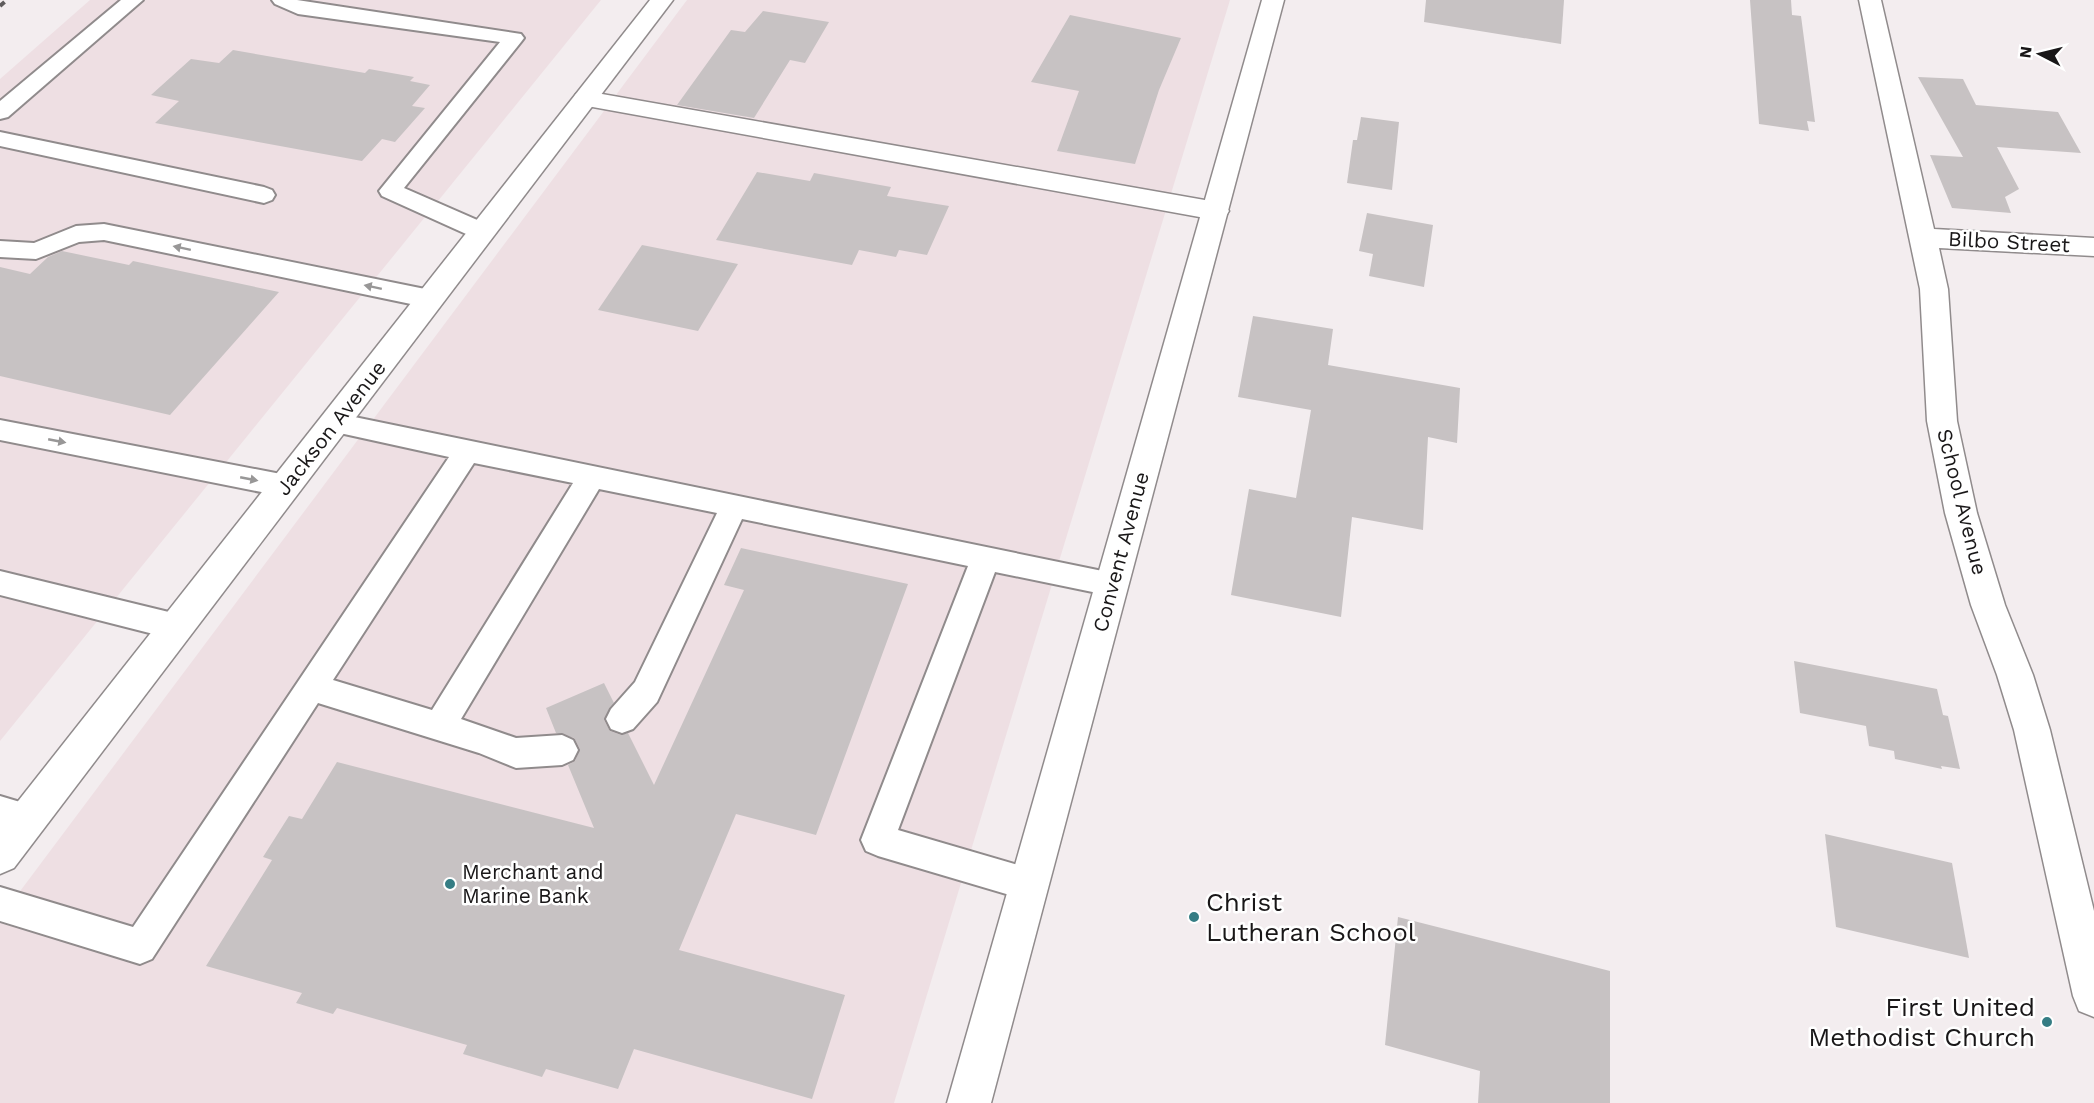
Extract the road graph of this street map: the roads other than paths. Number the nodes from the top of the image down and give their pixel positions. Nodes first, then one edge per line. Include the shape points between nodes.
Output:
1 (133, 0) edge
2 (282, 0) edge
3 (662, 0) edge
4 (1273, 0) edge
5 (1870, 0) edge
6 (585, 99) junction
7 (0, 112) edge
8 (0, 139) edge
9 (264, 195) dead end
10 (1216, 211) junction
11 (483, 232) junction
12 (1924, 238) junction
13 (2094, 247) edge
14 (0, 249) edge
15 (430, 299) junction
16 (334, 423) junction
17 (0, 430) edge
18 (468, 450) junction
19 (592, 476) junction
20 (286, 486) junction
21 (734, 506) junction
22 (986, 558) junction
23 (0, 583) edge
24 (1112, 584) junction
25 (177, 627) junction
26 (311, 687) junction
27 (621, 719) dead end
28 (439, 726) junction
29 (562, 750) dead end
30 (14, 815) edge
31 (0, 855) edge
32 (1030, 884) junction
33 (0, 904) edge
34 (2094, 996) edge
35 (969, 1103) edge

1 - 7 lane
2 - 11 lane via 298,8 514,38 390,191
3 - 6 street, Jackson Avenue
4 - 10 street, Convent Avenue
5 - 12 street, School Avenue
6 - 10 street
6 - 11 street, Jackson Avenue
8 - 9 lane
10 - 24 street, Convent Avenue
11 - 15 street, Jackson Avenue
12 - 13 street, Bilbo Street
12 - 34 street, School Avenue via 1934,289 1942,421 1961,513 2032,730
15 -> 14 lane via 104,232 76,234 36,251
15 - 16 street, Jackson Avenue
16 - 18 lane
16 - 20 street, Jackson Avenue
17 -> 20 lane
18 - 19 lane
18 - 26 lane
19 - 21 lane
19 - 28 lane
20 - 25 street, Jackson Avenue
21 - 22 lane
21 - 27 lane via 646,692
22 - 24 lane
22 - 32 lane via 879,840
23 - 25 lane
24 - 32 street, Convent Avenue
25 - 30 street, Jackson Avenue
26 - 28 lane
26 - 33 lane via 140,947
28 - 29 lane via 516,753
30 - 31 street, Jackson Avenue
32 - 35 street, Convent Avenue

